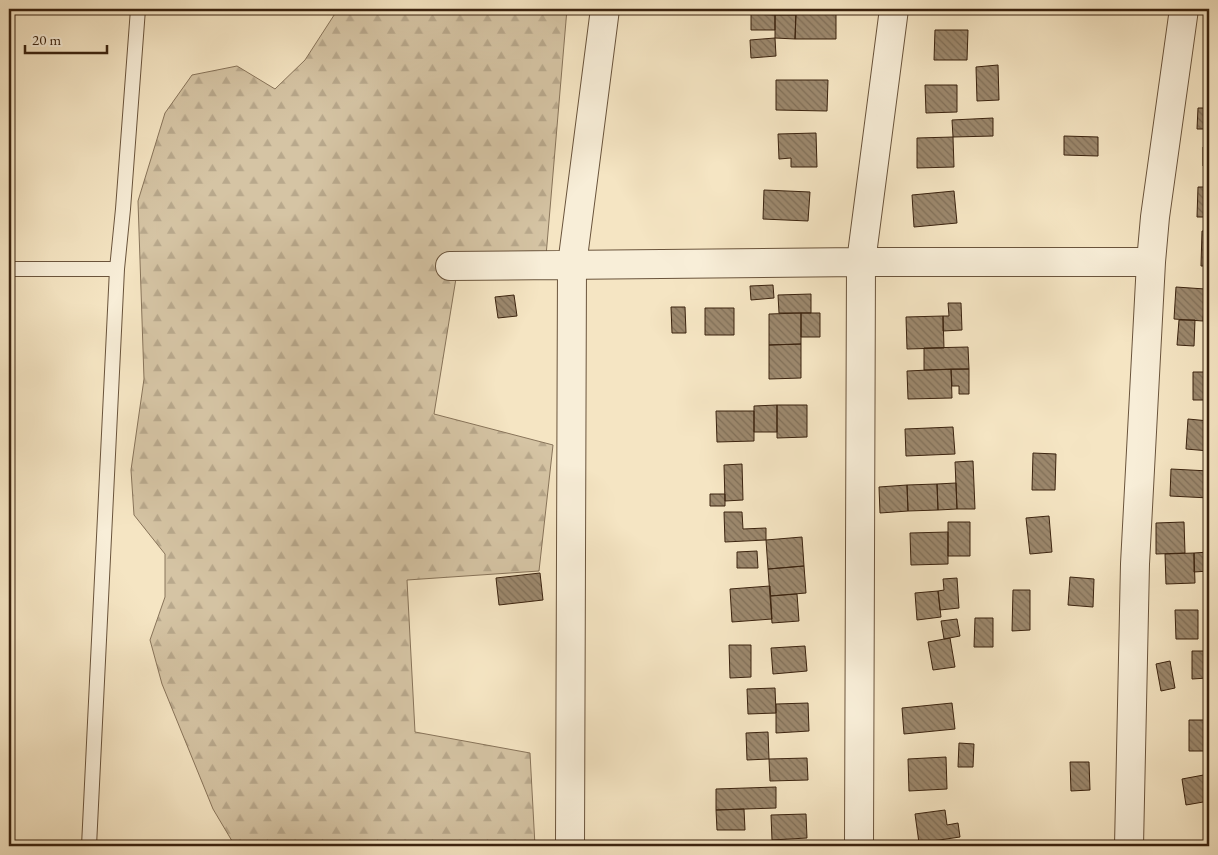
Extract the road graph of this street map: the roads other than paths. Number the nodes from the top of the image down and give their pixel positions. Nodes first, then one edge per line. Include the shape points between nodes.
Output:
1 (138, 9) edge
2 (605, 9) edge
3 (894, 9) edge
4 (1184, 9) edge
5 (861, 262) junction
6 (1151, 262) junction
7 (572, 265) junction
8 (450, 266) dead end
9 (117, 268) junction
10 (9, 269) edge
11 (89, 846) edge
12 (570, 846) edge
13 (859, 846) edge
14 (1129, 846) edge

1 - 9 lane
2 - 7 street
3 - 5 street
4 - 6 street
5 - 6 street
5 - 7 street
5 - 13 street
6 - 14 street via 1135,564
7 - 8 street
7 - 12 street
9 - 10 lane
9 - 11 lane

